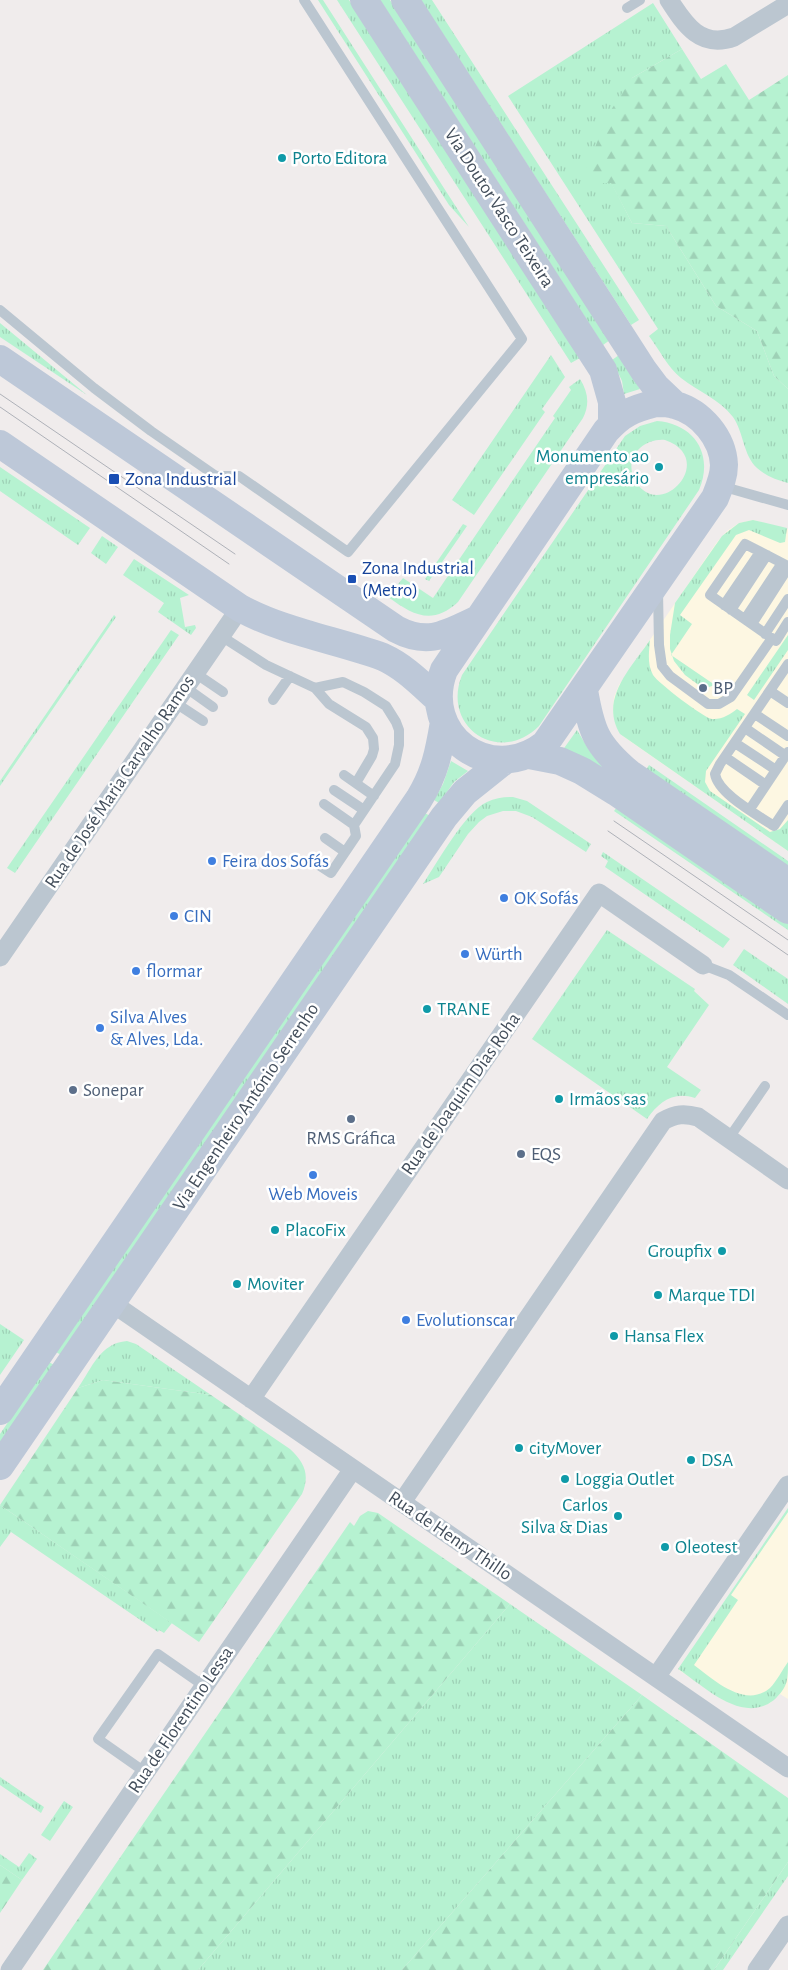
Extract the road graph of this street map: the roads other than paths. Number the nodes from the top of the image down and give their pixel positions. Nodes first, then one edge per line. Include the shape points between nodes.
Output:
1 (304, 0) edge
2 (364, 0) edge
3 (405, 0) edge
4 (640, 0) edge
5 (669, 0) edge
6 (788, 4) edge
7 (627, 8) dead end
8 (0, 310) edge
9 (0, 358) edge
10 (675, 405) junction
11 (612, 424) junction
12 (0, 444) edge
13 (720, 486) junction
14 (788, 505) edge
15 (764, 553) junction
16 (786, 566) edge
17 (658, 582) junction
18 (788, 599) edge
19 (728, 607) junction
20 (240, 608) junction
21 (477, 619) junction
22 (748, 622) junction
23 (788, 622) edge
24 (221, 636) junction
25 (769, 636) junction
26 (788, 664) edge
27 (290, 676) junction
28 (784, 679) edge
29 (184, 687) junction
30 (315, 688) junction
31 (584, 690) junction
32 (770, 691) junction
33 (223, 692) dead end
34 (273, 700) dead end
35 (788, 703) edge
36 (213, 707) dead end
37 (441, 711) junction
38 (755, 714) junction
39 (203, 721) dead end
40 (745, 728) junction
41 (788, 736) edge
42 (735, 743) junction
43 (787, 754) edge
44 (725, 757) junction
45 (517, 758) junction
46 (776, 770) junction
47 (344, 775) dead end
48 (356, 783) junction
49 (766, 785) junction
50 (334, 790) dead end
51 (374, 796) junction
52 (324, 804) dead end
53 (788, 805) edge
54 (364, 810) junction
55 (750, 810) junction
56 (354, 825) junction
57 (325, 838) dead end
58 (345, 852) junction
59 (311, 860) dead end
60 (788, 882) edge
61 (788, 910) edge
62 (0, 957) edge
63 (703, 965) joint
64 (788, 1015) edge
65 (765, 1086) dead end
66 (729, 1138) junction
67 (788, 1180) edge
68 (112, 1303) junction
69 (251, 1399) junction
70 (0, 1411) edge
71 (0, 1466) edge
72 (353, 1469) junction
73 (788, 1486) edge
74 (402, 1502) junction
75 (656, 1677) junction
76 (204, 1686) junction
77 (788, 1768) edge
78 (145, 1772) junction
79 (788, 1925) edge
80 (10, 1970) edge
81 (757, 1970) edge

1 - 8 lane via 522,340 348,552 239,476 216,476 151,432
2 - 11 main road, Via Doutor Vasco Teixeira via 603,370 612,402
3 - 10 main road, Via Doutor Vasco Teixeira via 644,371
4 - 7 lane
5 - 6 street via 693,32 718,40 734,37
9 - 21 main road via 396,630 428,638 441,636
10 - 11 main road via 656,403 634,409
10 - 13 main road via 691,412 714,433 724,465
11 - 21 main road, Via Engenheiro António Serrenho
12 - 20 main road
13 - 14 lane
13 - 17 main road, Via Engenheiro António Serrenho
15 - 16 lane
15 - 19 lane
15 - 19 lane via 745,544 710,596
16 - 22 lane
17 - 25 lane via 662,666 682,686 708,704 720,704 730,697
17 - 31 main road, Via Engenheiro António Serrenho
18 - 25 lane
19 - 22 lane
20 - 24 street, Rua de José Maria Carvalho Ramos
20 - 37 main road via 279,625 383,657 408,672
21 - 37 main road, Via Engenheiro António Serrenho via 439,682
22 - 25 lane
23 - 25 lane via 776,641
24 - 27 lane via 266,665
24 - 29 street, Rua de José Maria Carvalho Ramos
26 - 28 lane
27 - 30 lane
27 - 34 lane
28 - 32 lane
29 - 33 lane
29 - 36 lane
29 - 39 lane
29 - 62 street, Rua de José Maria Carvalho Ramos
30 - 48 lane via 329,704 366,727 373,738 372,756
30 - 51 lane via 343,682 378,700 392,713 400,737 397,756
31 - 45 main road, Via Engenheiro António Serrenho via 549,740 537,751
31 - 60 main road via 593,731 612,759
32 - 35 lane
32 - 38 lane
37 - 45 main road via 451,735 465,748 480,756
37 - 70 main road, Via Engenheiro António Serrenho via 438,761 419,799
38 - 40 lane
38 - 41 lane
40 - 42 lane
40 - 43 lane
42 - 44 lane
42 - 46 lane
43 - 46 lane
44 - 49 lane
44 - 55 lane via 716,780
45 - 61 main road via 560,761 582,771
45 - 68 main road, Via Engenheiro António Serrenho via 465,792 444,817
46 - 49 lane
47 - 48 lane
48 - 51 lane
49 - 55 lane
50 - 54 lane
51 - 54 lane
52 - 56 lane
53 - 55 lane via 774,826
54 - 56 lane
56 - 58 lane via 356,836
57 - 58 lane
58 - 59 lane via 331,874
63 - 64 lane via 729,975
63 - 69 street, Rua de Joaquim Dias Roha via 599,893
65 - 66 lane
66 - 67 street
66 - 74 street via 698,1116 675,1115 663,1121
68 - 69 street, Rua de Henry Thillo
68 - 71 main road, Via Engenheiro António Serrenho
69 - 72 street, Rua de Henry Thillo
72 - 74 street, Rua de Henry Thillo
72 - 76 street, Rua de Florentino Lessa
73 - 75 street
74 - 75 street, Rua de Henry Thillo
75 - 77 street, Rua de Henry Thillo
76 - 78 street, Rua de Florentino Lessa
76 - 78 lane via 158,1654 98,1739
78 - 80 street, Rua de Florentino Lessa
79 - 81 street

